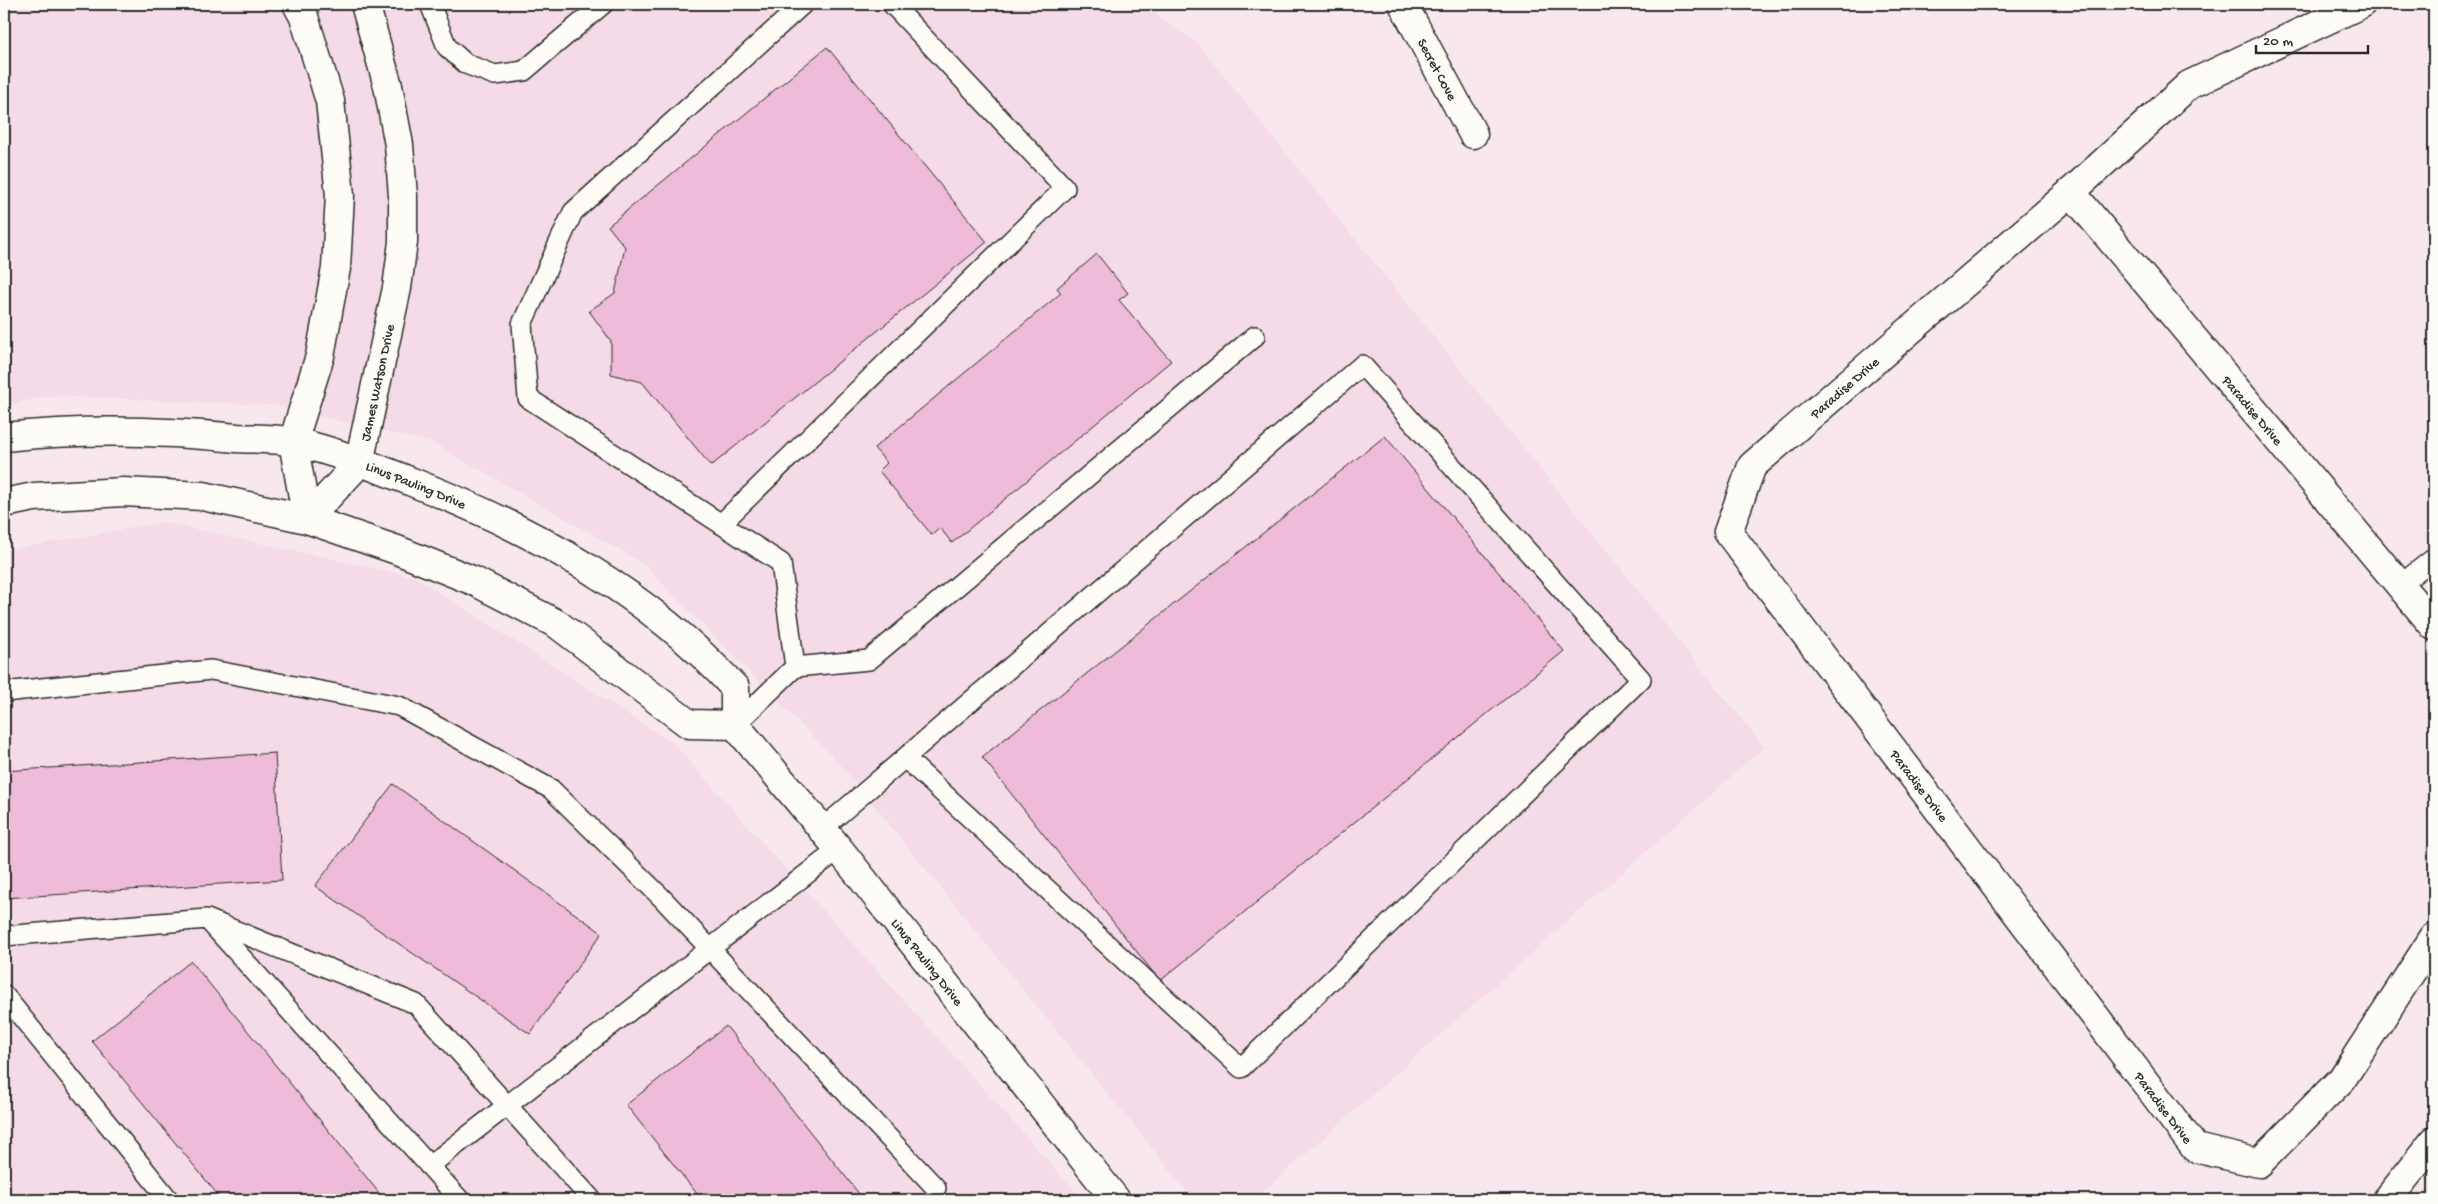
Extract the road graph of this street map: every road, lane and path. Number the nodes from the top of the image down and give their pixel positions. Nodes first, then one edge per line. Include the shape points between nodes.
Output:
1 (297, 4) edge
2 (365, 4) edge
3 (430, 4) edge
4 (603, 4) edge
5 (803, 4) edge
6 (892, 4) edge
7 (1403, 4) edge
8 (2361, 4) edge
9 (1473, 134) dead end
10 (2072, 192) junction
11 (1255, 336) dead end
12 (4, 437) edge
13 (293, 442) junction
14 (359, 463) junction
15 (4, 503) edge
16 (307, 519) junction
17 (721, 524) junction
18 (2434, 558) edge
19 (2400, 585) junction
20 (2434, 626) edge
21 (795, 667) junction
22 (4, 692) edge
23 (735, 725) junction
24 (904, 758) junction
25 (831, 839) junction
26 (207, 919) junction
27 (4, 936) edge
28 (2434, 937) edge
29 (710, 950) junction
30 (4, 995) edge
31 (508, 1106) junction
32 (2434, 1140) edge
33 (429, 1166) junction
34 (936, 1188) dead end
35 (169, 1200) edge
36 (460, 1200) edge
37 (592, 1200) edge
38 (1116, 1200) edge
39 (2387, 1200) edge

1 - 13 street via 330,101 340,195 336,268 320,356
2 - 14 street, James Watson Drive via 388,86 399,146 403,242 397,288
3 - 4 lane via 447,47 466,64 495,75 524,71
5 - 17 lane via 573,212 522,324 528,398
6 - 17 lane via 1065,188
7 - 9 street, Secret Cove
8 - 10 street, Paradise Drive via 2189,85
10 - 19 street, Paradise Drive
10 - 28 street, Paradise Drive via 1752,466 1728,532 2195,1148 2259,1163 2342,1079
11 - 21 lane via 869,660
12 - 13 street, Linus Pauling Drive via 144,431
13 - 14 street, Linus Pauling Drive
13 - 16 street
14 - 16 street
14 - 23 street, Linus Pauling Drive via 498,518 588,566 630,595 710,660 735,688
15 - 16 street via 34,497 143,493 203,496
16 - 23 street via 474,581 557,624 689,724
17 - 21 lane via 781,563
18 - 19 lane
19 - 20 street, Paradise Drive
21 - 23 lane
22 - 29 lane via 211,670 399,706 551,789
23 - 25 street, Linus Pauling Drive
24 - 24 lane via 1362,365 1641,678 1240,1068
24 - 25 lane
25 - 29 lane
25 - 38 street, Linus Pauling Drive
26 - 27 lane
26 - 31 lane via 416,1004
26 - 33 lane
29 - 31 lane
29 - 34 lane
30 - 35 lane
31 - 33 lane
31 - 37 lane
32 - 39 street
33 - 36 lane

